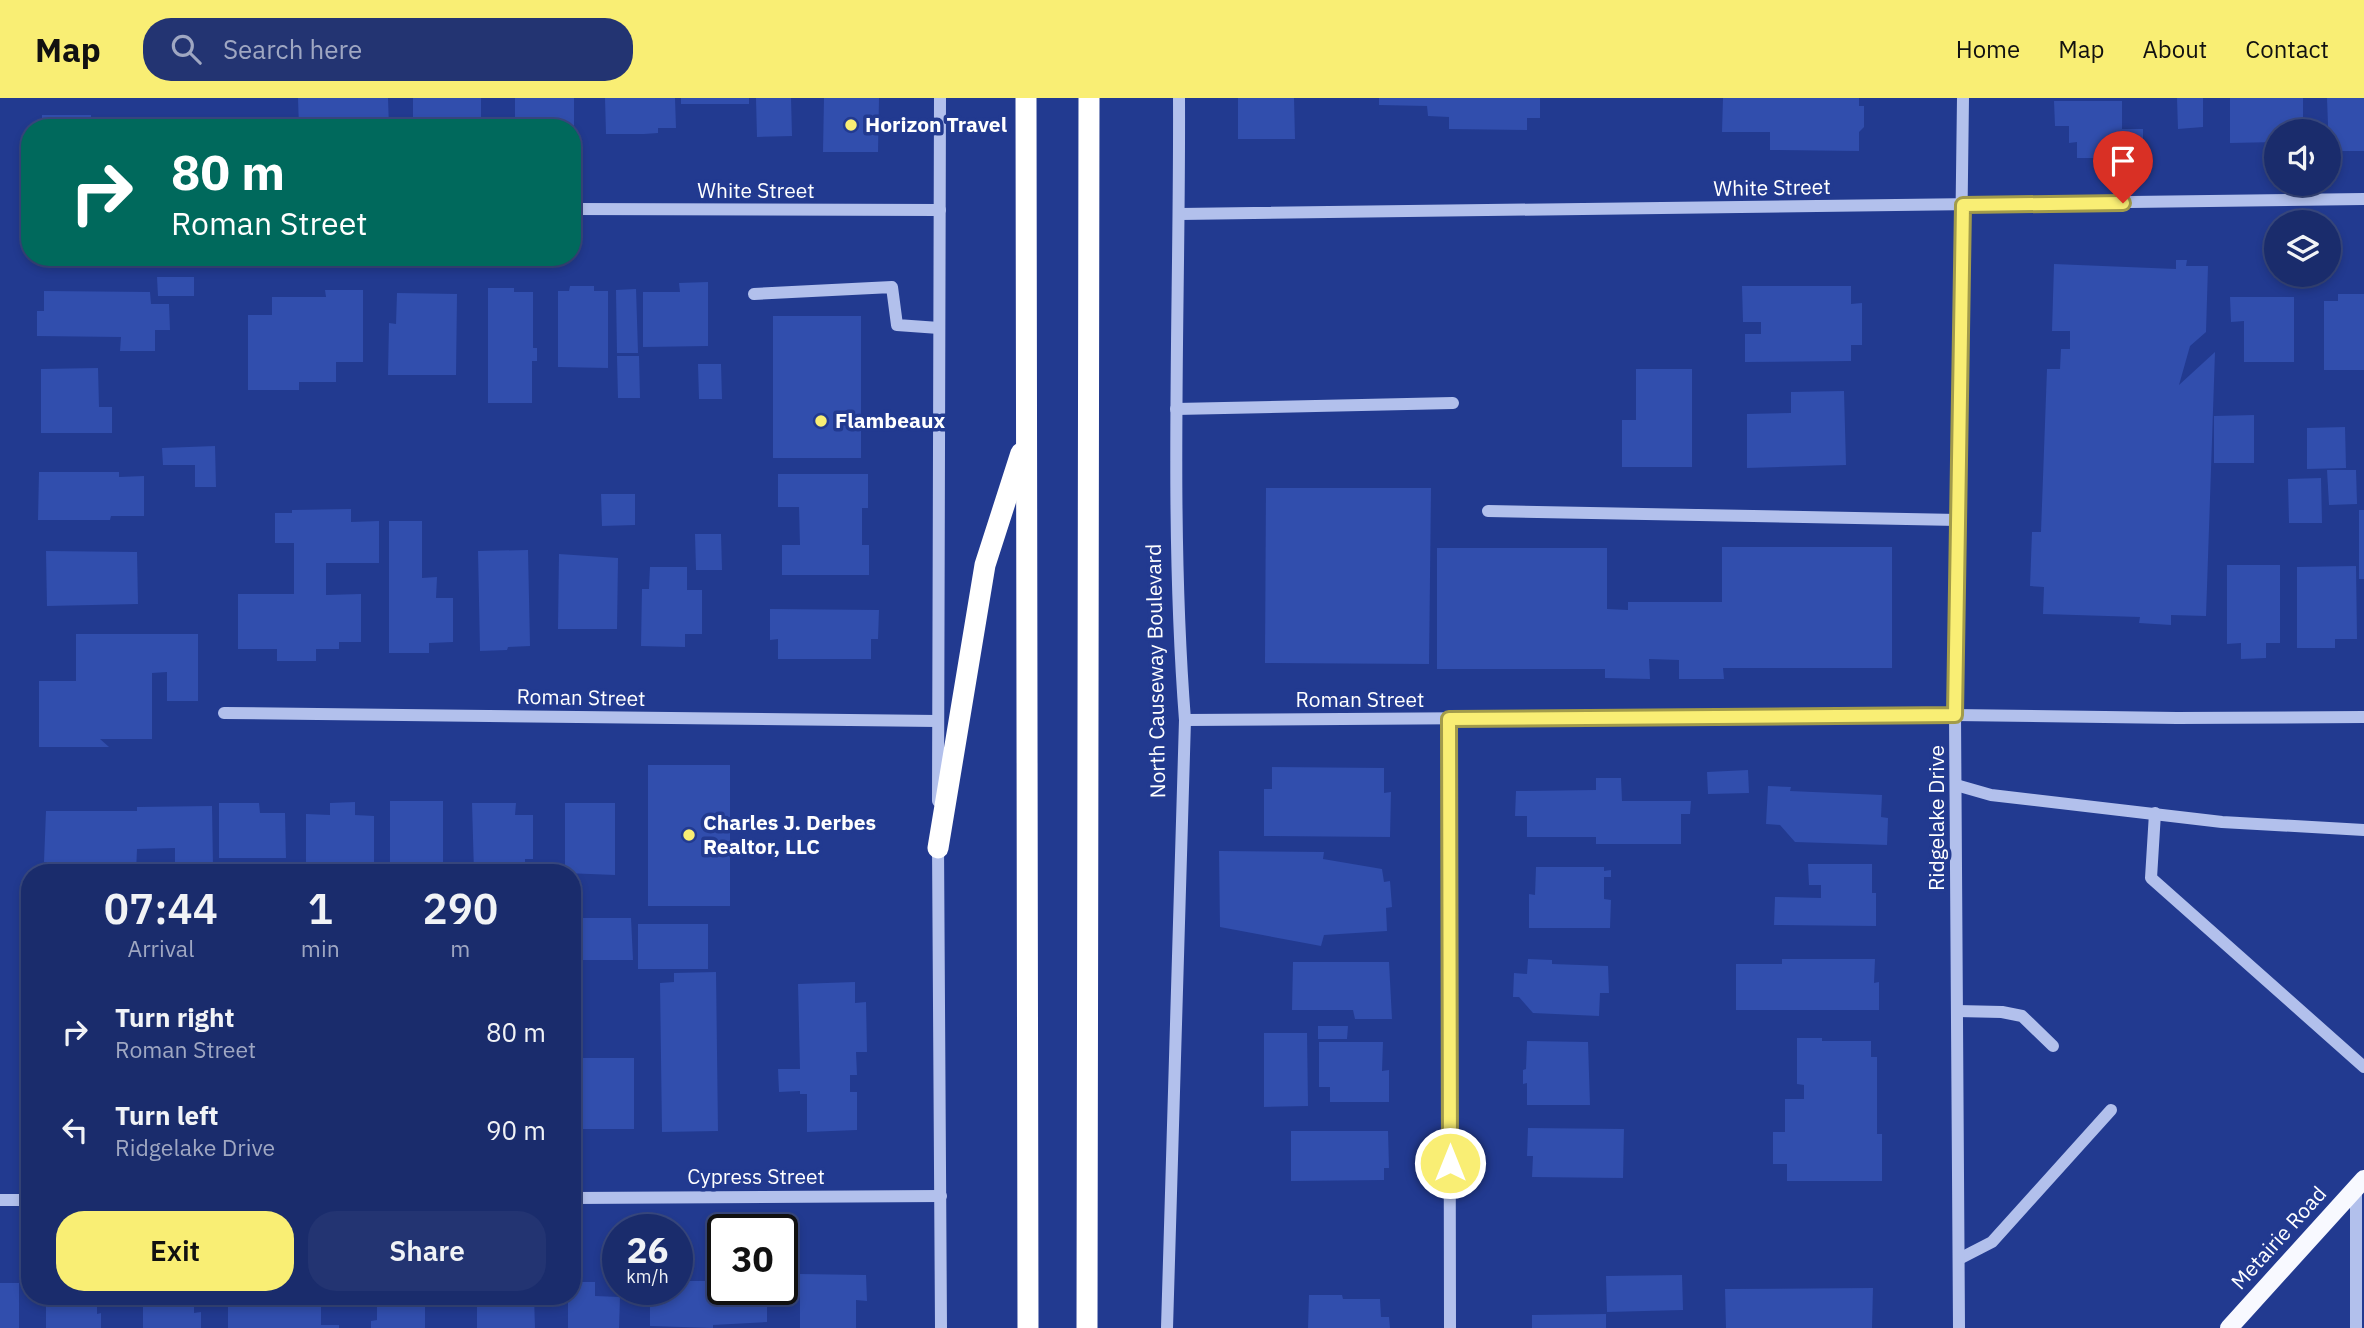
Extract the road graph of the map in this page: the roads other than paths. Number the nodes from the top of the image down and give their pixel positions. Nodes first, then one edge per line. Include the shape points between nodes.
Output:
1 (940, 98) edge
2 (1026, 98) edge
3 (1089, 98) edge
4 (1179, 98) edge
5 (1963, 98) edge
6 (2364, 200) edge
7 (1963, 205) junction
8 (581, 209) edge
9 (940, 210) junction
10 (1180, 214) junction
11 (754, 294) dead end
12 (939, 328) junction
13 (1453, 402) dead end
14 (1176, 409) junction
15 (1027, 434) junction
16 (1488, 510) dead end
17 (1958, 520) junction
18 (224, 713) dead end
19 (1955, 715) junction
20 (2364, 717) edge
21 (1449, 719) junction
22 (1185, 720) junction
23 (937, 721) junction
24 (1956, 785) junction
25 (2155, 813) junction
26 (2364, 830) edge
27 (938, 849) junction
28 (1957, 1011) junction
29 (2053, 1046) dead end
30 (2364, 1067) edge
31 (2111, 1110) dead end
32 (2360, 1183) edge
33 (941, 1196) junction
34 (581, 1198) edge
35 (0, 1200) edge
36 (21, 1200) edge
37 (1959, 1259) junction
38 (941, 1328) edge
39 (1028, 1328) edge
40 (1087, 1328) edge
41 (1167, 1328) edge
42 (1450, 1328) edge
43 (1959, 1328) edge
44 (2229, 1328) edge
45 (2356, 1328) edge

1 - 9 street
2 - 15 highway
3 - 40 highway
4 - 10 street, North Causeway Boulevard
5 - 7 street, Ridgelake Drive
6 - 7 street, White Street
7 - 10 street, White Street
7 - 17 street, Ridgelake Drive
8 - 9 street, White Street
9 - 12 street
10 - 14 street, North Causeway Boulevard
11 - 12 street via 892,287 897,326
12 - 23 street
13 - 14 street
14 - 22 street, North Causeway Boulevard
15 - 27 highway via 985,565
15 - 39 highway
16 - 17 street
17 - 19 street, Ridgelake Drive
18 - 23 street, Roman Street
19 - 20 street, Roman Street
19 - 21 street, Roman Street
19 - 24 street, Ridgelake Drive
21 - 22 street, Roman Street
21 - 42 street
22 - 41 street, North Causeway Boulevard
23 - 27 street
24 - 25 street via 1991,795
24 - 28 street, Ridgelake Drive
25 - 26 street via 2222,822
25 - 30 street via 2151,878
27 - 33 street
28 - 29 street via 2022,1016
28 - 37 street, Ridgelake Drive
31 - 37 street via 1992,1242
32 - 44 main road, Metairie Road
32 - 45 street
33 - 34 street, Cypress Street
33 - 38 street
35 - 36 street
37 - 43 street, Ridgelake Drive

